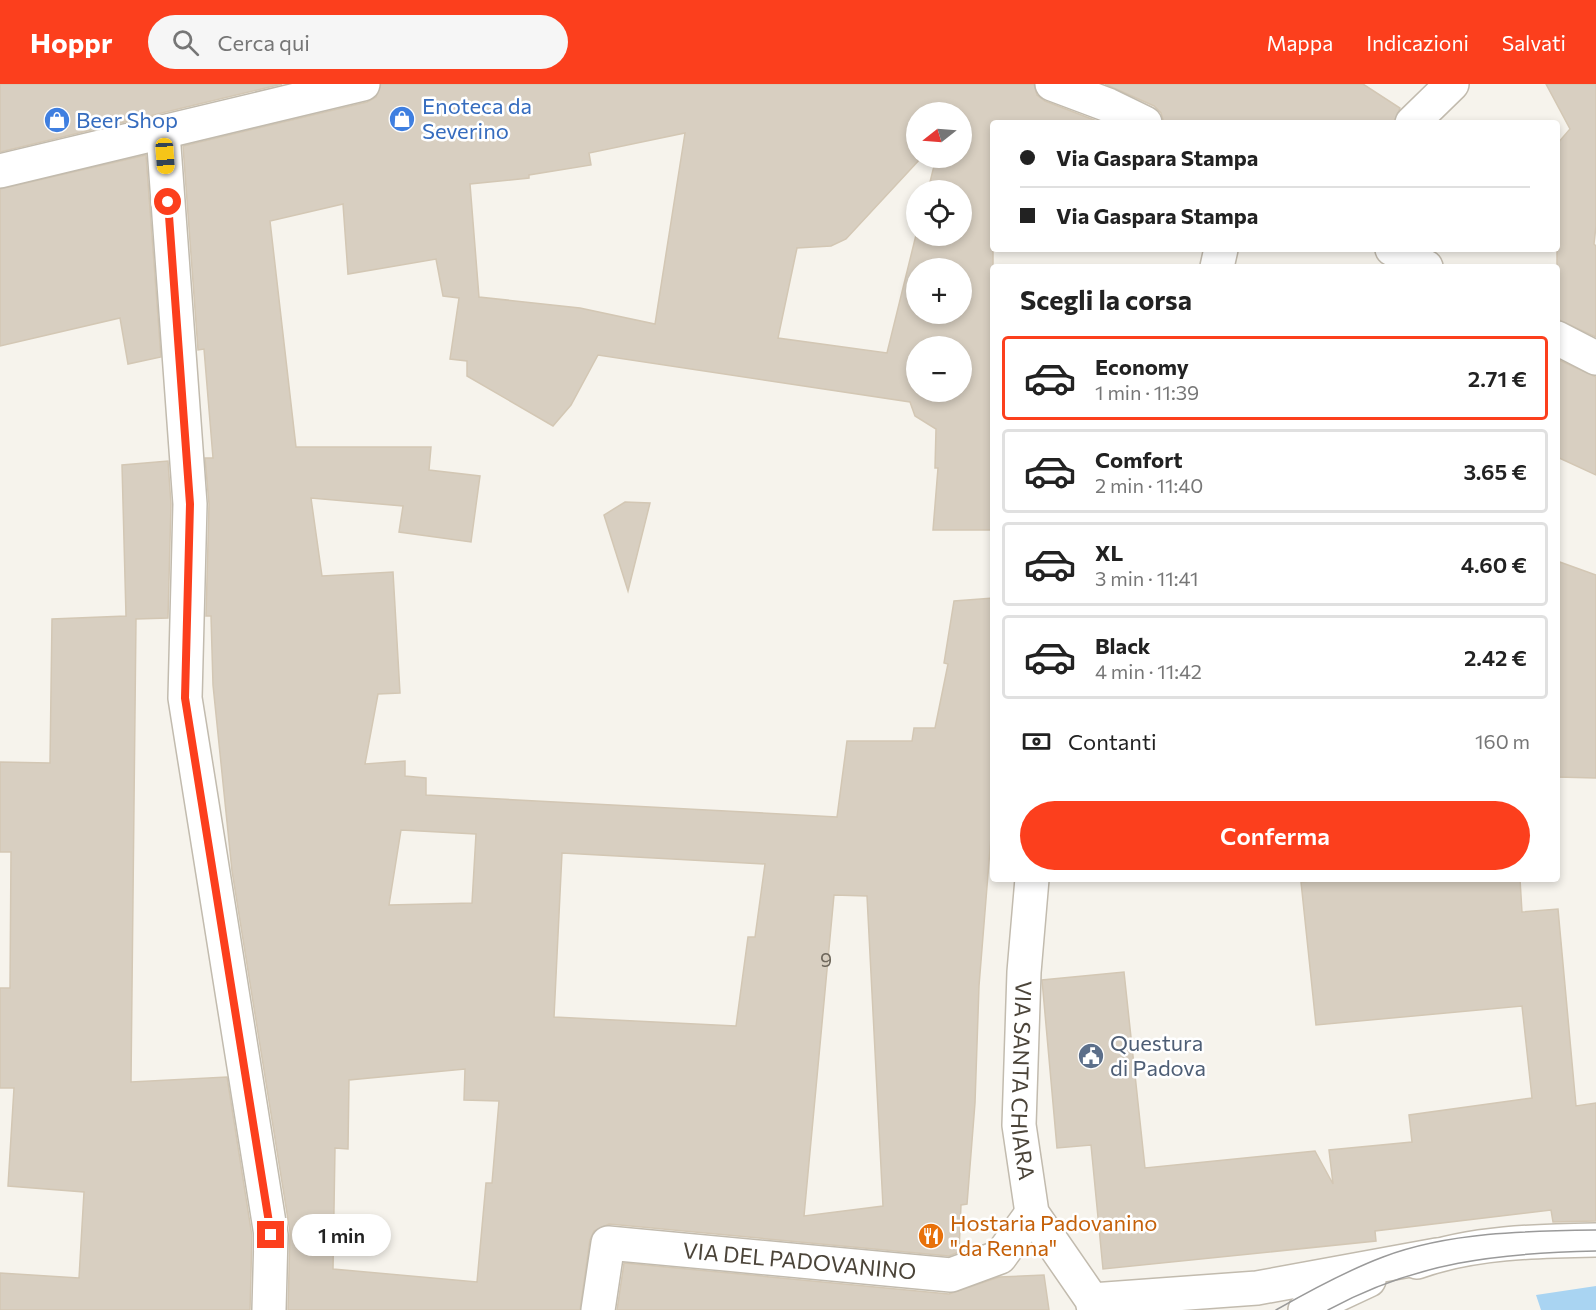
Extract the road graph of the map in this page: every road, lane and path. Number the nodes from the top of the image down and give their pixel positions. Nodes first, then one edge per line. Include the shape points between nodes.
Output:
1 (363, 84) edge
2 (1052, 84) edge
3 (1452, 84) edge
4 (1139, 120) edge
5 (1415, 120) edge
6 (163, 133) junction
7 (0, 171) edge
8 (1398, 252) edge
9 (1420, 264) edge
10 (1560, 340) edge
11 (1596, 358) edge
12 (1032, 882) edge
13 (1032, 1213) junction
14 (1596, 1240) edge
15 (1437, 1255) junction
16 (1093, 1305) edge
17 (269, 1310) edge
18 (598, 1310) edge
19 (1305, 1310) edge

1 - 6 street
2 - 4 street
3 - 5 street
6 - 7 street
6 - 17 street via 190,504 185,698 271,1235
8 - 9 street
10 - 11 street
12 - 13 street, VIA SANTA CHIARA via 1024,972 1019,1125
13 - 16 street, VIA SANTA CHIARA
13 - 18 street, VIA DEL PADOVANINO via 1000,1257 951,1275 608,1243
14 - 15 street via 1499,1245
15 - 16 street via 1257,1288
15 - 19 street via 1354,1285

